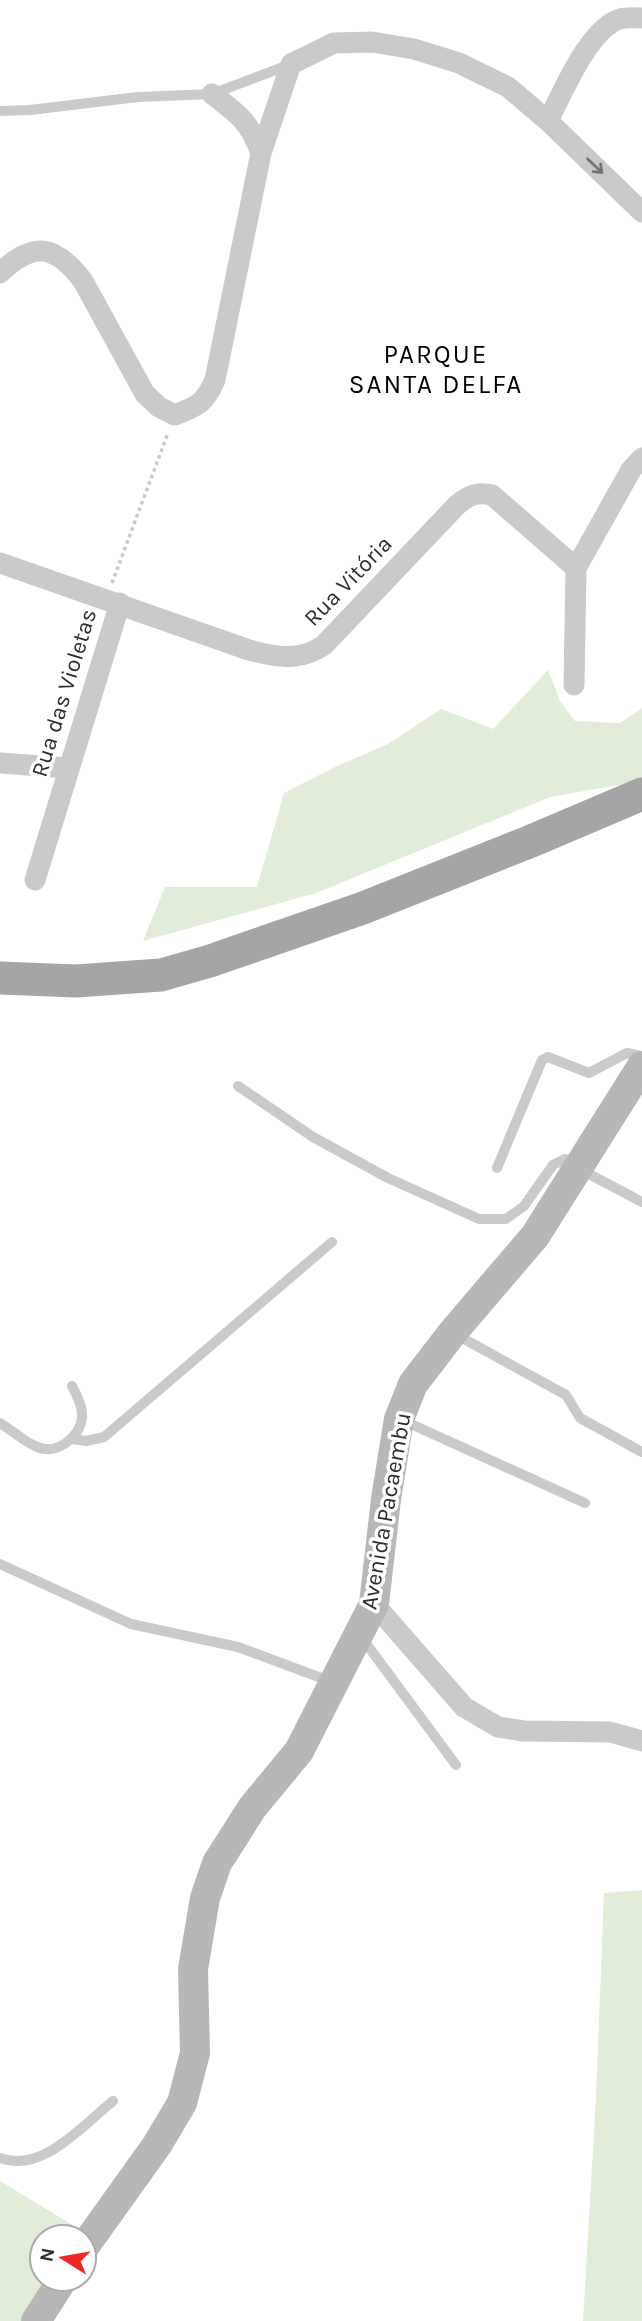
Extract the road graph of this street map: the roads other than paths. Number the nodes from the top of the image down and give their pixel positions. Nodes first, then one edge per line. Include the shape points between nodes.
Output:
1 (642, 18) edge
2 (291, 64) junction
3 (212, 94) junction
4 (0, 111) edge
5 (548, 121) junction
6 (261, 153) junction
7 (642, 212) edge
8 (0, 273) edge
9 (642, 458) edge
10 (0, 563) edge
11 (576, 568) junction
12 (113, 601) junction
13 (575, 685) dead end
14 (0, 763) edge
15 (68, 768) junction
16 (642, 794) edge
17 (34, 880) dead end
18 (0, 978) edge
19 (642, 1056) edge
20 (642, 1066) edge
21 (238, 1086) dead end
22 (580, 1164) junction
23 (497, 1168) dead end
24 (642, 1202) edge
25 (332, 1242) dead end
26 (453, 1332) junction
27 (72, 1386) dead end
28 (399, 1419) junction
29 (0, 1423) edge
30 (73, 1439) junction
31 (642, 1452) edge
32 (586, 1503) dead end
33 (0, 1564) edge
34 (374, 1604) junction
35 (359, 1634) junction
36 (335, 1683) junction
37 (642, 1741) edge
38 (456, 1765) dead end
39 (113, 2101) dead end
40 (0, 2158) edge
41 (98, 2227) edge
42 (54, 2293) edge
43 (36, 2321) edge

1 - 5 street via 619,19 603,30 583,52
2 - 3 lane
2 - 5 street via 334,43 372,42 414,49 459,63 508,87
2 - 6 street
3 - 4 lane
3 - 6 street via 252,130
5 -> 7 street
6 - 8 street via 215,380 207,398 195,407 175,415 145,394 83,281 53,252 31,250
9 - 11 street
10 - 12 street, Rua das Violetas
11 - 12 street, Rua Vitória via 492,495 476,494 457,505 324,645 305,656 271,656 249,650
11 - 13 street
12 - 15 street, Rua das Violetas
14 - 15 street
15 - 17 street, Rua das Violetas
16 - 18 main road via 363,908 211,961 161,975 76,981
19 - 23 lane via 627,1053 589,1073 548,1057 542,1060
20 - 22 street, Avenida Pacaembu
21 - 22 lane via 313,1137 387,1178 479,1219 506,1219 524,1206 553,1165 565,1159
22 - 24 lane via 589,1174
22 - 26 street, Avenida Pacaembu via 536,1237
25 - 30 lane via 104,1437
26 - 28 street, Avenida Pacaembu via 413,1384
26 - 31 lane via 566,1395 580,1418
27 - 30 lane via 82,1418
28 - 32 lane
28 - 34 street, Avenida Pacaembu
29 - 30 lane via 38,1448 55,1449
33 - 36 lane via 131,1624 238,1647
34 - 35 street, Avenida Pacaembu
34 - 37 street via 464,1707 498,1727 610,1732
35 - 36 street, Avenida Pacaembu
35 - 38 lane
36 - 41 street, Avenida Pacaembu via 299,1751 252,1808 217,1863 205,1898 193,1969 195,2053 182,2104
39 - 40 lane via 47,2154 12,2163
42 - 43 street

